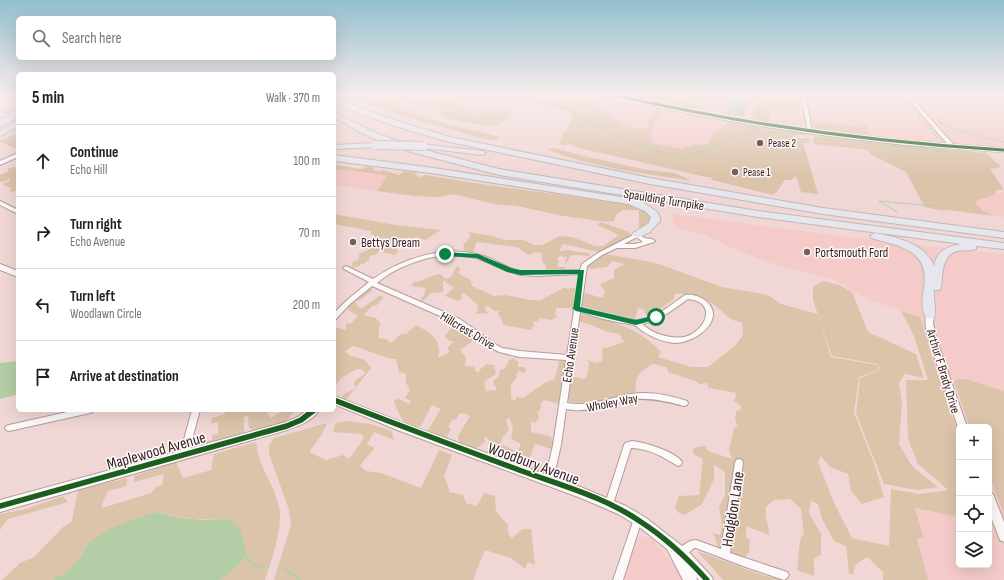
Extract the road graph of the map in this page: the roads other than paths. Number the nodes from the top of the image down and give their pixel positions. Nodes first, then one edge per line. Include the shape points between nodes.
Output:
1 (347, 121) edge
2 (390, 121) edge
3 (744, 121) edge
4 (808, 121) edge
5 (930, 121) edge
6 (16, 124) edge
7 (810, 132) junction
8 (0, 134) edge
9 (952, 146) junction
10 (336, 147) edge
11 (1004, 150) edge
12 (16, 156) edge
13 (336, 158) edge
14 (0, 163) edge
15 (427, 170) junction
16 (738, 197) junction
17 (627, 201) junction
18 (0, 203) edge
19 (683, 203) junction
20 (16, 211) edge
21 (637, 235) junction
22 (1004, 235) edge
23 (1004, 246) edge
24 (615, 247) junction
25 (1004, 250) edge
26 (0, 267) edge
27 (346, 268) dead end
28 (582, 272) junction
29 (16, 273) edge
30 (373, 282) junction
31 (576, 309) junction
32 (336, 315) edge
33 (930, 315) junction
34 (636, 323) junction
35 (569, 358) junction
36 (336, 401) edge
37 (684, 403) dead end
38 (563, 405) junction
39 (81, 412) edge
40 (195, 412) edge
41 (311, 412) edge
42 (961, 424) edge
43 (9, 428) dead end
44 (184, 454) junction
45 (678, 462) dead end
46 (739, 463) dead end
47 (549, 480) junction
48 (609, 504) junction
49 (0, 506) edge
50 (992, 506) edge
51 (638, 519) junction
52 (1004, 536) edge
53 (671, 545) junction
54 (682, 552) junction
55 (725, 555) junction
56 (784, 575) dead end
57 (618, 580) edge
58 (691, 580) edge
59 (707, 580) edge

1 - 19 highway, Spaulding Turnpike via 388,141 459,163 513,175
2 - 16 highway, Spaulding Turnpike via 460,142
3 - 7 street
4 - 7 street
5 - 9 street
6 - 8 highway
7 - 9 street
9 - 11 street
10 - 16 highway, bridge via 424,146 499,156 667,187
12 - 14 street
13 - 15 highway
15 - 17 highway
15 - 19 highway
16 - 22 highway, Spaulding Turnpike
17 - 21 highway via 649,210 655,217 656,223
17 - 33 highway via 881,237 899,242 920,254 928,266 930,274 926,304
18 - 20 street
19 - 23 highway, Spaulding Turnpike
21 - 24 street
21 - 24 street via 643,240 652,241 635,246
24 - 28 street via 586,262
25 - 33 highway via 964,247 944,253 939,261
26 - 29 street
27 - 30 street, Hillcrest Drive
28 - 30 street via 520,273 478,256 445,254 413,261
28 - 31 street, Echo Avenue
30 - 32 street
30 - 35 street, Hillcrest Drive via 458,322 501,350 517,354
31 - 34 street
31 - 35 street, Echo Avenue
33 - 42 street, Arthur F Brady Drive via 932,338
34 - 34 street via 660,315 687,297 702,301 710,311 710,317 701,330 682,340 658,337
35 - 38 street, Echo Avenue
36 - 47 street, Woodbury Avenue
37 - 38 street, Wholey Way via 649,396 623,399 591,408
38 - 47 street, Echo Avenue
39 - 43 street
40 - 44 street
41 - 44 street, Maplewood Avenue via 287,426
44 - 49 street, Maplewood Avenue
45 - 48 street via 672,457 636,444 628,445
46 - 55 street, Hodgdon Lane
47 - 48 street, Woodbury Avenue
48 - 51 street, Woodbury Avenue
50 - 52 street
51 - 53 street, Woodbury Avenue
51 - 57 street
53 - 54 street, Woodbury Avenue
53 - 58 street, Woodbury Avenue
54 - 55 street via 696,544
54 - 59 street, Woodbury Avenue
55 - 56 street

